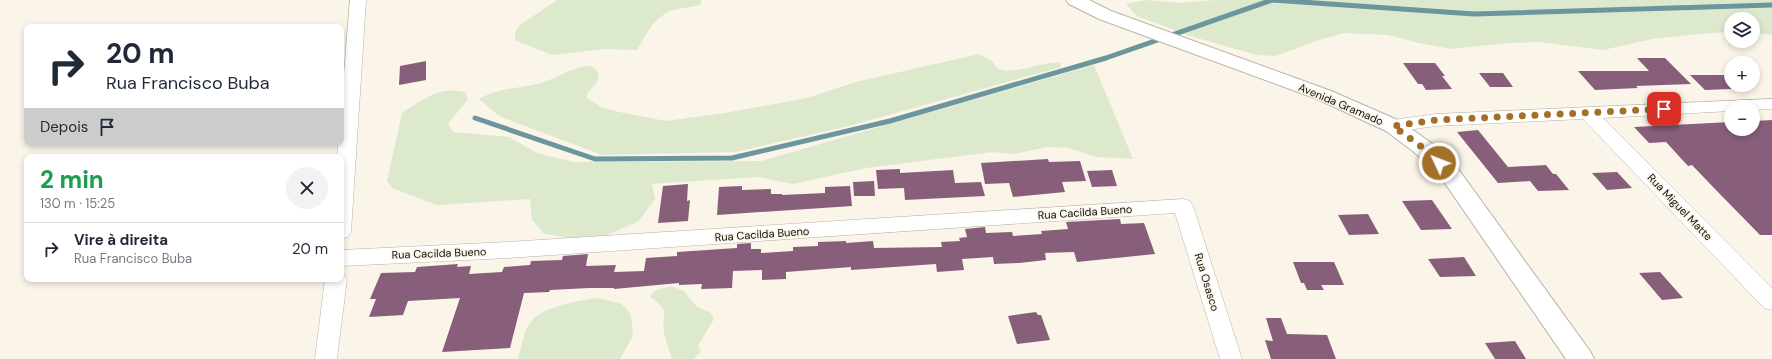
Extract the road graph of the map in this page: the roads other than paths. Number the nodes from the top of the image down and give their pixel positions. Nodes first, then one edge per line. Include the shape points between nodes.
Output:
1 (358, 0) edge
2 (1074, 0) edge
3 (1772, 104) edge
4 (1587, 112) junction
5 (1393, 126) junction
6 (344, 191) edge
7 (1183, 206) joint
8 (344, 258) edge
9 (336, 282) edge
10 (1772, 302) edge
11 (326, 359) edge
12 (1231, 359) edge
13 (1581, 359) edge

1 - 6 street
2 - 5 street, Avenida Gramado via 1105,15 1324,96
3 - 4 street
4 - 5 street via 1436,120
4 - 10 street, Rua Miguel Matte
5 - 13 street, Avenida Gramado via 1422,147 1448,171
7 - 8 street, Rua Cacilda Bueno via 508,250
7 - 12 street, Rua Osasco
9 - 11 street

